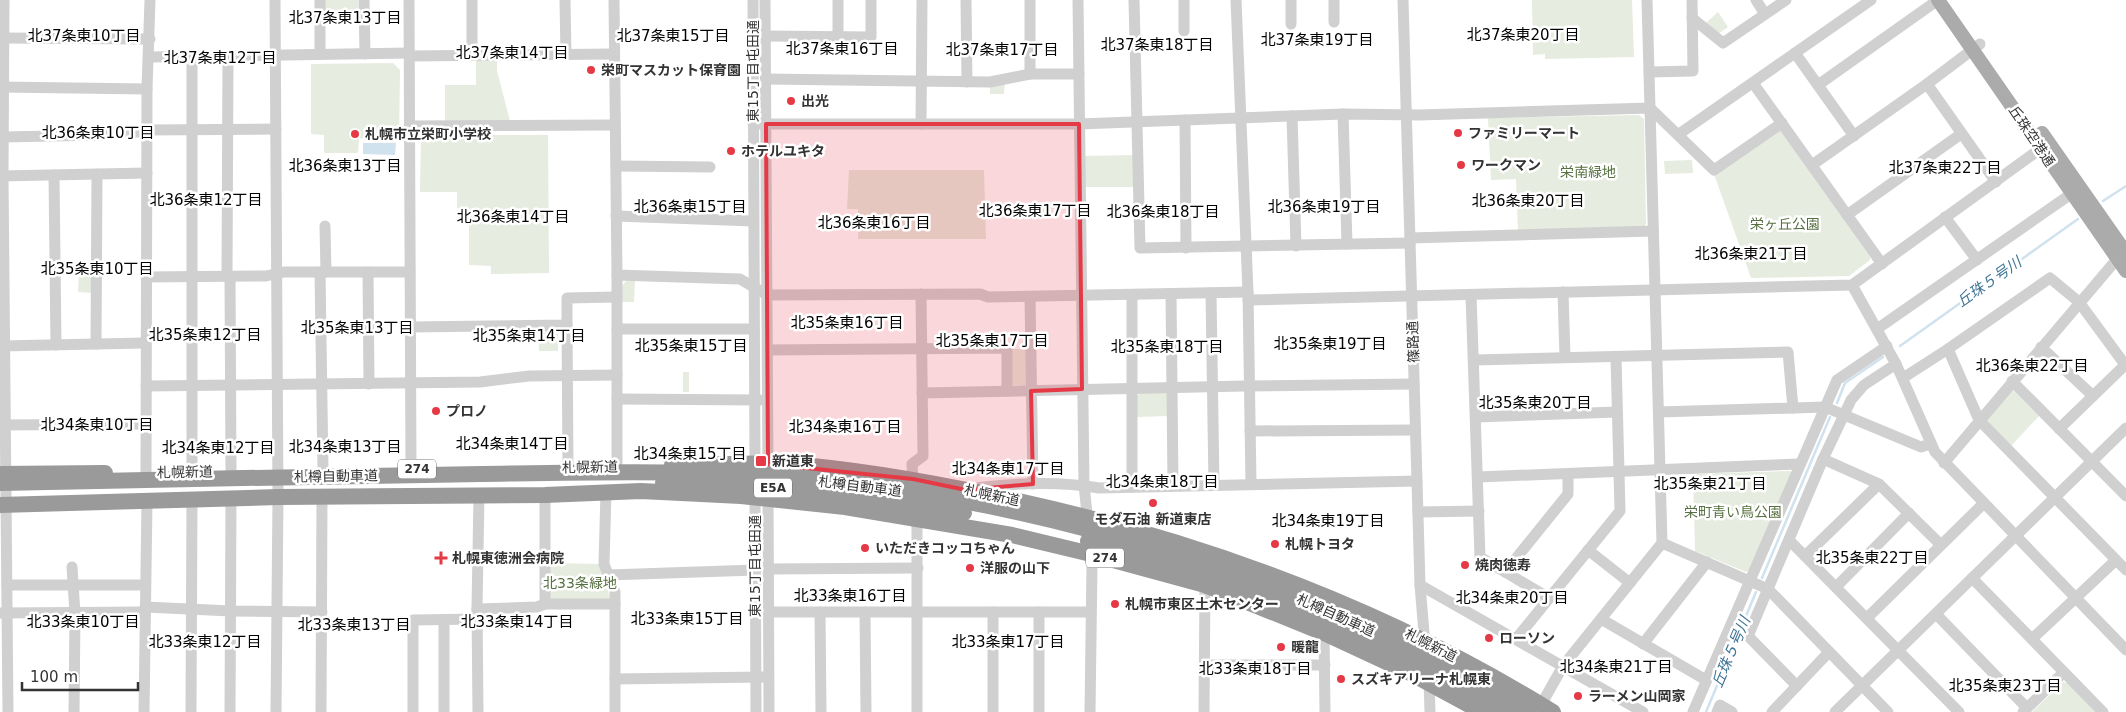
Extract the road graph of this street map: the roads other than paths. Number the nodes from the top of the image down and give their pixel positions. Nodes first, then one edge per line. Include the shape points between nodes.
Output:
1 (4, 0) edge
2 (150, 0) edge
3 (275, 0) edge
4 (320, 0) edge
5 (364, 0) edge
6 (409, 0) edge
7 (472, 0) edge
8 (566, 0) edge
9 (614, 0) edge
10 (754, 0) edge
11 (765, 0) edge
12 (838, 0) edge
13 (871, 0) edge
14 (922, 0) edge
15 (966, 0) edge
16 (1030, 0) edge
17 (1078, 0) edge
18 (1134, 0) edge
19 (1184, 0) edge
20 (1236, 0) edge
21 (1291, 0) edge
22 (1334, 0) edge
23 (1402, 0) edge
24 (1647, 0) edge
25 (1692, 0) edge
26 (1756, 0) edge
27 (1786, 0) edge
28 (1871, 0) edge
29 (1938, 0) edge
30 (1950, 0) edge
31 (1766, 14) junction
32 (1692, 18) junction
33 (1334, 22) dead end
34 (1291, 24) dead end
35 (1184, 31) dead end
36 (766, 36) junction
37 (838, 36) junction
38 (2, 38) edge
39 (150, 39) junction
40 (1976, 46) junction
41 (1795, 53) junction
42 (320, 54) junction
43 (365, 54) junction
44 (566, 54) junction
45 (614, 54) junction
46 (275, 55) junction
47 (409, 55) junction
48 (472, 55) junction
49 (228, 56) junction
50 (150, 57) junction
51 (192, 57) junction
52 (1649, 72) junction
53 (1030, 74) junction
54 (1079, 74) junction
55 (766, 79) junction
56 (922, 81) junction
57 (966, 82) junction
58 (1753, 83) junction
59 (1927, 84) junction
60 (1818, 85) junction
61 (2, 87) edge
62 (147, 89) junction
63 (1650, 108) junction
64 (1343, 114) junction
65 (1407, 114) junction
66 (1292, 116) junction
67 (1240, 118) junction
68 (1185, 120) junction
69 (1137, 122) junction
70 (1782, 123) junction
71 (753, 124) junction
72 (766, 124) junction
73 (921, 124) junction
74 (1079, 124) junction
75 (615, 125) junction
76 (409, 126) junction
77 (192, 129) junction
78 (227, 129) junction
79 (276, 129) junction
80 (147, 131) junction
81 (3, 134) edge
82 (1679, 134) junction
83 (1961, 134) junction
84 (1854, 136) junction
85 (2045, 146) junction
86 (1812, 165) junction
87 (616, 166) junction
88 (710, 167) dead end
89 (147, 173) junction
90 (97, 174) junction
91 (54, 175) junction
92 (2, 176) edge
93 (1996, 182) junction
94 (2071, 194) junction
95 (1847, 215) junction
96 (616, 216) junction
97 (1945, 217) junction
98 (753, 221) junction
99 (325, 226) dead end
100 (1653, 231) junction
101 (1410, 241) junction
102 (1347, 244) junction
103 (1296, 246) junction
104 (1246, 247) junction
105 (1186, 248) junction
106 (2122, 256) edge
107 (1977, 260) junction
108 (1882, 264) junction
109 (2126, 271) edge
110 (323, 272) junction
111 (368, 272) junction
112 (410, 272) junction
113 (277, 274) junction
114 (617, 275) junction
115 (228, 276) junction
116 (146, 277) junction
117 (192, 277) junction
118 (1852, 285) junction
119 (753, 286) junction
120 (1656, 290) junction
121 (1563, 292) junction
122 (1211, 293) junction
123 (921, 294) junction
124 (1171, 294) junction
125 (767, 295) junction
126 (1132, 295) junction
127 (1472, 295) junction
128 (1030, 296) junction
129 (1081, 296) junction
130 (1248, 296) junction
131 (1411, 296) junction
132 (617, 298) junction
133 (2079, 302) junction
134 (567, 325) junction
135 (411, 327) junction
136 (617, 329) junction
137 (753, 329) junction
138 (1878, 330) junction
139 (145, 343) junction
140 (96, 344) junction
141 (56, 345) junction
142 (3, 346) edge
143 (1887, 346) junction
144 (2041, 347) junction
145 (922, 349) junction
146 (1948, 349) junction
147 (768, 350) junction
148 (1658, 356) junction
149 (1565, 357) junction
150 (1616, 357) junction
151 (1474, 360) junction
152 (1896, 364) junction
153 (2126, 365) edge
154 (567, 375) junction
155 (617, 375) junction
156 (1902, 378) junction
157 (2012, 381) junction
158 (411, 383) junction
159 (321, 384) junction
160 (369, 384) junction
161 (1414, 384) junction
162 (231, 385) junction
163 (277, 385) junction
164 (146, 386) junction
165 (192, 386) junction
166 (1213, 386) junction
167 (1172, 387) junction
168 (1250, 387) junction
169 (1132, 388) junction
170 (1082, 389) junction
171 (1031, 390) junction
172 (1006, 391) junction
173 (922, 393) junction
174 (2093, 396) junction
175 (617, 399) junction
176 (754, 400) junction
177 (768, 400) junction
178 (1825, 407) junction
179 (1793, 408) junction
180 (1617, 412) junction
181 (1659, 412) junction
182 (1844, 416) junction
183 (1476, 417) junction
184 (1979, 420) junction
185 (146, 424) junction
186 (3, 425) edge
187 (2126, 428) edge
188 (2059, 429) junction
189 (1416, 430) junction
190 (1250, 431) junction
191 (1930, 444) junction
192 (1823, 459) junction
193 (2091, 461) junction
194 (1944, 463) junction
195 (762, 464) junction
196 (1799, 464) junction
197 (568, 467) junction
198 (617, 467) junction
199 (411, 469) junction
200 (323, 470) junction
201 (1661, 470) junction
202 (232, 471) junction
203 (277, 471) junction
204 (146, 472) junction
205 (192, 472) junction
206 (1619, 472) junction
207 (1568, 474) junction
208 (2, 477) edge
209 (1478, 477) junction
210 (913, 479) junction
211 (1417, 481) junction
212 (1033, 484) junction
213 (1251, 484) junction
214 (1879, 484) junction
215 (1084, 485) junction
216 (1214, 485) junction
217 (1173, 486) junction
218 (1132, 487) junction
219 (966, 490) junction
220 (606, 492) junction
221 (545, 494) junction
222 (2125, 494) edge
223 (479, 496) junction
224 (278, 497) junction
225 (231, 498) junction
226 (322, 498) junction
227 (762, 498) junction
228 (2054, 498) junction
229 (192, 499) junction
230 (2, 501) edge
231 (147, 502) junction
232 (1984, 503) junction
233 (1479, 511) junction
234 (1418, 512) junction
235 (1909, 513) junction
236 (1088, 517) junction
237 (917, 518) junction
238 (2016, 536) junction
239 (1789, 540) junction
240 (4, 542) edge
241 (1662, 543) junction
242 (1941, 545) junction
243 (1588, 550) junction
244 (1091, 554) junction
245 (1805, 556) junction
246 (2116, 560) junction
247 (1707, 562) junction
248 (72, 567) dead end
249 (918, 568) junction
250 (768, 569) junction
251 (756, 570) junction
252 (2126, 570) edge
253 (1505, 572) junction
254 (608, 575) junction
255 (1972, 578) junction
256 (1749, 581) junction
257 (1630, 583) junction
258 (7, 584) junction
259 (73, 584) junction
260 (145, 585) junction
261 (1205, 585) junction
262 (1420, 585) junction
263 (1836, 587) junction
264 (1768, 589) junction
265 (1549, 598) junction
266 (2076, 598) junction
267 (546, 604) junction
268 (615, 604) junction
269 (191, 608) junction
270 (145, 610) junction
271 (231, 612) junction
272 (277, 612) junction
273 (322, 612) junction
274 (769, 612) junction
275 (820, 612) junction
276 (865, 612) junction
277 (918, 612) junction
278 (993, 612) junction
279 (1039, 612) junction
280 (1091, 612) junction
281 (4, 613) edge
282 (75, 614) junction
283 (477, 614) junction
284 (1936, 614) junction
285 (1867, 618) junction
286 (1601, 619) junction
287 (444, 620) junction
288 (1324, 633) junction
289 (1516, 639) junction
290 (1425, 640) junction
291 (2032, 640) junction
292 (1643, 644) junction
293 (1899, 650) junction
294 (2126, 650) edge
295 (1829, 652) junction
296 (1204, 665) junction
297 (1325, 665) junction
298 (1563, 666) junction
299 (2064, 672) junction
300 (756, 677) junction
301 (769, 677) junction
302 (615, 679) junction
303 (1706, 680) junction
304 (1430, 684) junction
305 (1797, 686) junction
306 (1862, 686) junction
307 (1541, 710) edge
308 (2025, 710) edge
309 (8, 712) edge
310 (74, 712) edge
311 (144, 712) edge
312 (190, 712) edge
313 (230, 712) edge
314 (276, 712) edge
315 (321, 712) edge
316 (413, 712) edge
317 (444, 712) edge
318 (478, 712) edge
319 (615, 712) edge
320 (756, 712) edge
321 (769, 712) edge
322 (821, 712) edge
323 (866, 712) edge
324 (917, 712) edge
325 (992, 712) edge
326 (1039, 712) edge
327 (1090, 712) edge
328 (1204, 712) edge
329 (1325, 712) edge
330 (1430, 712) edge
331 (1482, 712) edge
332 (1506, 712) edge
333 (1643, 712) edge
334 (1693, 712) edge
335 (1717, 712) edge
336 (1732, 712) edge
337 (1772, 712) edge
338 (1835, 712) edge
339 (1888, 712) edge
340 (1959, 712) edge
341 (2103, 712) edge

1 - 38 street
2 - 39 street
3 - 46 street
4 - 42 street
5 - 43 street
6 - 47 street
7 - 48 street
8 - 44 street
9 - 45 street
10 - 71 street, 東15丁目屯田通
11 - 36 street, 東15丁目屯田通
12 - 37 street
13 - 37 street via 871,37
14 - 56 street
15 - 57 street
16 - 53 street
17 - 54 street
18 - 69 street
19 - 35 street
20 - 67 street
21 - 34 street
22 - 33 street
23 - 65 street, 篠路通
24 - 52 street
25 - 32 street
26 - 31 street
27 - 31 street
28 - 41 street
29 - 40 main road, 丘珠空港通
29 - 60 street
30 - 40 main road, 丘珠空港通
31 - 32 street via 1723,43
32 - 52 street via 1693,71
36 - 37 street
36 - 55 street, 東15丁目屯田通
38 - 39 street
38 - 61 street
39 - 50 street
40 - 59 street
40 - 85 main road, 丘珠空港通
41 - 58 street
41 - 60 street
42 - 43 street
42 - 46 street
43 - 47 street
44 - 45 street
44 - 48 street
45 - 75 street
46 - 49 street
46 - 79 street
47 - 48 street
47 - 76 street
49 - 51 street
49 - 78 street
50 - 51 street
50 - 62 street
51 - 77 street
52 - 63 street
53 - 54 street
53 - 57 street via 990,82
54 - 74 street
55 - 56 street
55 - 72 street, 東15丁目屯田通
56 - 57 street
56 - 73 street
58 - 70 street
58 - 82 street
59 - 83 street
59 - 84 street
60 - 84 street
61 - 62 street
61 - 81 street
62 - 80 street
63 - 65 street
63 - 82 street
63 - 100 street
64 - 65 street
64 - 66 street
64 - 102 street
65 - 101 street, 篠路通
66 - 67 street
66 - 103 street
67 - 68 street
67 - 104 street
68 - 69 street
68 - 105 street
69 - 74 street
69 - 105 street via 1140,248
70 - 82 street via 1714,170
70 - 86 street
71 - 72 street
71 - 98 street, 東15丁目屯田通
72 - 73 street
72 - 125 street, 東15丁目屯田通
73 - 74 street
74 - 129 street
75 - 76 street
75 - 87 street
76 - 112 street
77 - 78 street
77 - 80 street
77 - 117 street
78 - 79 street
78 - 115 street
79 - 113 street
80 - 81 street via 101,135
80 - 89 street
81 - 92 street
83 - 93 street
83 - 95 street
84 - 86 street
85 - 93 street
85 - 94 main road, 丘珠空港通
85 - 106 main road, 丘珠空港通
86 - 95 street
87 - 88 street
87 - 96 street
89 - 90 street
89 - 116 street
90 - 91 street
90 - 140 street
91 - 92 street
91 - 141 street
92 - 142 street
93 - 97 street
94 - 106 main road, 丘珠空港通
94 - 107 street
95 - 108 street
96 - 98 street
96 - 114 street
97 - 107 street
97 - 108 street
98 - 119 street, 東15丁目屯田通
99 - 110 street
100 - 101 street
100 - 120 street
101 - 102 street
101 - 131 street, 篠路通
102 - 103 street
103 - 104 street
104 - 105 street
104 - 130 street
106 - 109 main road, 丘珠空港通
106 - 133 street
107 - 138 street
108 - 118 street
110 - 111 street
110 - 113 street
110 - 159 street
111 - 112 street
111 - 160 street
112 - 135 street
113 - 115 street
113 - 163 street
114 - 119 street via 740,279
114 - 132 street
115 - 117 street
115 - 162 street
116 - 117 street
116 - 139 street
117 - 165 street
118 - 120 street
118 - 138 street
119 - 125 street
119 - 137 street, 東15丁目屯田通
120 - 121 street
120 - 148 street
121 - 127 street
121 - 149 street
122 - 124 street
122 - 130 street
122 - 166 street
123 - 125 street
123 - 128 street
123 - 145 street
124 - 126 street
124 - 167 street
125 - 147 street, 東15丁目屯田通
126 - 129 street
126 - 169 street
127 - 131 street
127 - 151 street
128 - 129 street
128 - 171 street
129 - 170 street
130 - 131 street
130 - 168 street
131 - 161 street, 篠路通
132 - 134 street via 567,298
132 - 136 street
133 - 144 street
133 - 146 street via 2050,278
133 - 153 street
134 - 135 street
134 - 154 street
135 - 158 street
136 - 137 street
136 - 155 street
137 - 176 street, 東15丁目屯田通
138 - 143 street
139 - 140 street
139 - 164 street
140 - 141 street
141 - 142 street
142 - 186 street
143 - 152 street
143 - 178 street via 1837,380
144 - 157 street
144 - 174 street
145 - 147 street
145 - 172 street via 1007,348
145 - 173 street
146 - 156 street
146 - 184 street
147 - 177 street, 東15丁目屯田通
148 - 150 street
148 - 179 street via 1788,352
148 - 181 street
149 - 150 street
149 - 151 street
150 - 180 street
151 - 183 street
152 - 156 street
152 - 182 street via 1864,385 1851,400
153 - 174 street
154 - 155 street
154 - 158 street via 480,382
154 - 197 street
155 - 175 street
156 - 191 street
157 - 184 street
157 - 188 street
158 - 160 street
158 - 199 street
159 - 160 street
159 - 163 street
159 - 200 street
161 - 168 street
161 - 189 street, 篠路通
162 - 163 street
162 - 165 street
162 - 202 street
163 - 203 street
164 - 165 street
164 - 185 street
165 - 205 street
166 - 167 street
166 - 168 street
166 - 216 street
167 - 169 street
167 - 217 street
168 - 190 street
169 - 170 street
169 - 218 street
170 - 171 street
170 - 215 street
171 - 172 street
171 - 212 street
172 - 173 street
173 - 210 street via 923,456 912,464
174 - 188 street
175 - 176 street
175 - 198 street
176 - 177 street
176 - 195 street, 東15丁目屯田通
177 - 195 street, 東15丁目屯田通
178 - 179 street
178 - 182 street
178 - 196 street
179 - 181 street
180 - 183 street
180 - 206 street
181 - 201 street
182 - 191 street via 1921,447
182 - 192 street
183 - 209 street
184 - 194 street
184 - 228 street
185 - 186 street
185 - 204 street
186 - 208 street
187 - 193 street
188 - 193 street
189 - 190 street
189 - 211 street, 篠路通
190 - 213 street
191 - 194 street
192 - 214 street
192 - 239 street
193 - 222 street
193 - 228 street
194 - 232 street
195 - 198 highway, 札幌新道 / 274
195 - 210 highway, 札幌新道 / 274
195 - 227 street, 東15丁目屯田通
196 - 201 street
196 - 256 street
197 - 198 highway, 札幌新道 / 274
197 - 199 highway, 札幌新道 / 274
199 - 200 highway, 札幌新道 / 274
200 - 203 highway, 札幌新道 / 274
201 - 206 street
201 - 241 street
202 - 203 highway, 札幌新道 / 274
202 - 205 highway, 札幌新道 / 274
203 - 224 street
204 - 205 highway, 札幌新道 / 274
204 - 208 highway, 札幌新道 / 274
206 - 207 street
206 - 243 street via 1620,511
207 - 209 street
207 - 253 street via 1568,494
208 - 230 street
208 - 307 highway, 札樽自動車道 / E5A, bridge via 661,471 875,486 980,504 1083,527 1193,560 1295,597
209 - 233 street
210 - 219 highway, 札幌新道 / 274
211 - 213 street
211 - 234 street, 篠路通
212 - 215 street
212 - 219 street
213 - 216 street
214 - 235 street
214 - 245 street
215 - 218 street
215 - 236 street
216 - 217 street
217 - 218 street
219 - 236 highway, 札幌新道 / 274
220 - 221 highway, 札幌新道 / 274
220 - 227 highway, 札幌新道 / 274
220 - 254 street via 604,564
221 - 223 highway, 札幌新道 / 274
221 - 267 street
223 - 226 highway, 札幌新道 / 274
223 - 283 street
224 - 225 highway, 札幌新道 / 274
224 - 226 highway, 札幌新道 / 274
224 - 272 street
225 - 229 highway, 札幌新道 / 274
225 - 271 street
226 - 273 street
227 - 237 highway, 札幌新道 / 274
227 - 250 street, 東15丁目屯田通
227 - 251 street, 東15丁目屯田通
228 - 238 street
228 - 246 street
229 - 231 highway, 札幌新道 / 274
229 - 269 street
230 - 231 highway, 札幌新道 / 274
230 - 240 street
230 - 332 highway, 札樽自動車道 / E5A, bridge via 661,483 785,488 873,498 978,515 1080,538 1189,571 1291,608 1381,648
231 - 260 street
232 - 238 street
232 - 242 street
233 - 234 street
233 - 253 street via 1480,557
234 - 262 street, 篠路通
235 - 242 street
235 - 263 street
236 - 244 street
236 - 290 highway, 札幌新道 / 274 via 1185,544 1336,601
237 - 244 highway, 札幌新道 / 274 via 1012,535
237 - 249 street
238 - 255 street
238 - 266 street
239 - 245 street
239 - 264 street
240 - 258 street
241 - 247 street
241 - 257 street
242 - 285 street
243 - 257 street
243 - 265 street
244 - 261 highway, 札幌新道 / 274
244 - 280 street
245 - 263 street
246 - 252 street
246 - 266 street
247 - 256 street
247 - 292 street
248 - 259 street
249 - 250 street
249 - 277 street
250 - 274 street, 東15丁目屯田通
251 - 254 street
251 - 300 street, 東15丁目屯田通
253 - 265 street
254 - 268 street via 615,592
255 - 284 street
255 - 291 street
256 - 264 street
256 - 303 street
257 - 286 street
258 - 259 street
258 - 281 street
259 - 260 street
259 - 282 street
260 - 270 street
261 - 288 highway, 札幌新道 / 274
261 - 296 street
262 - 289 street
262 - 290 street, 篠路通
263 - 285 street
264 - 295 street
264 - 305 street via 1748,636
265 - 289 street
266 - 291 street
266 - 294 street
267 - 268 street
267 - 283 street via 537,608
268 - 302 street
269 - 270 street
269 - 271 street
269 - 312 street
270 - 282 street
270 - 311 street
271 - 272 street
271 - 313 street
272 - 273 street
272 - 314 street
273 - 315 street
274 - 275 street
274 - 301 street, 東15丁目屯田通
275 - 276 street
275 - 322 street
276 - 277 street
276 - 323 street
277 - 278 street
277 - 324 street
278 - 279 street
278 - 325 street
279 - 280 street
279 - 326 street
280 - 327 street
281 - 282 street
281 - 309 street
282 - 310 street
283 - 287 street
283 - 318 street
284 - 293 street
284 - 308 street
285 - 293 street
286 - 292 street
286 - 298 street
287 - 316 street via 413,620
287 - 317 street
288 - 297 street
288 - 304 highway, 札幌新道 / 274
289 - 298 street
290 - 304 street, 篠路通
290 - 307 highway, 札幌新道 / 274
291 - 299 street
292 - 303 street
293 - 306 street
293 - 340 street
295 - 305 street
295 - 306 street
296 - 297 street
296 - 328 street
297 - 329 street
298 - 307 street
298 - 333 street
299 - 308 street
299 - 341 street
300 - 301 street
300 - 302 street
300 - 320 street, 東15丁目屯田通
301 - 321 street, 東15丁目屯田通
302 - 319 street
303 - 334 street
304 - 330 street, 篠路通
304 - 331 highway, 札幌新道 / 274
305 - 337 street
306 - 338 street
306 - 339 street
335 - 336 street via 1720,705

